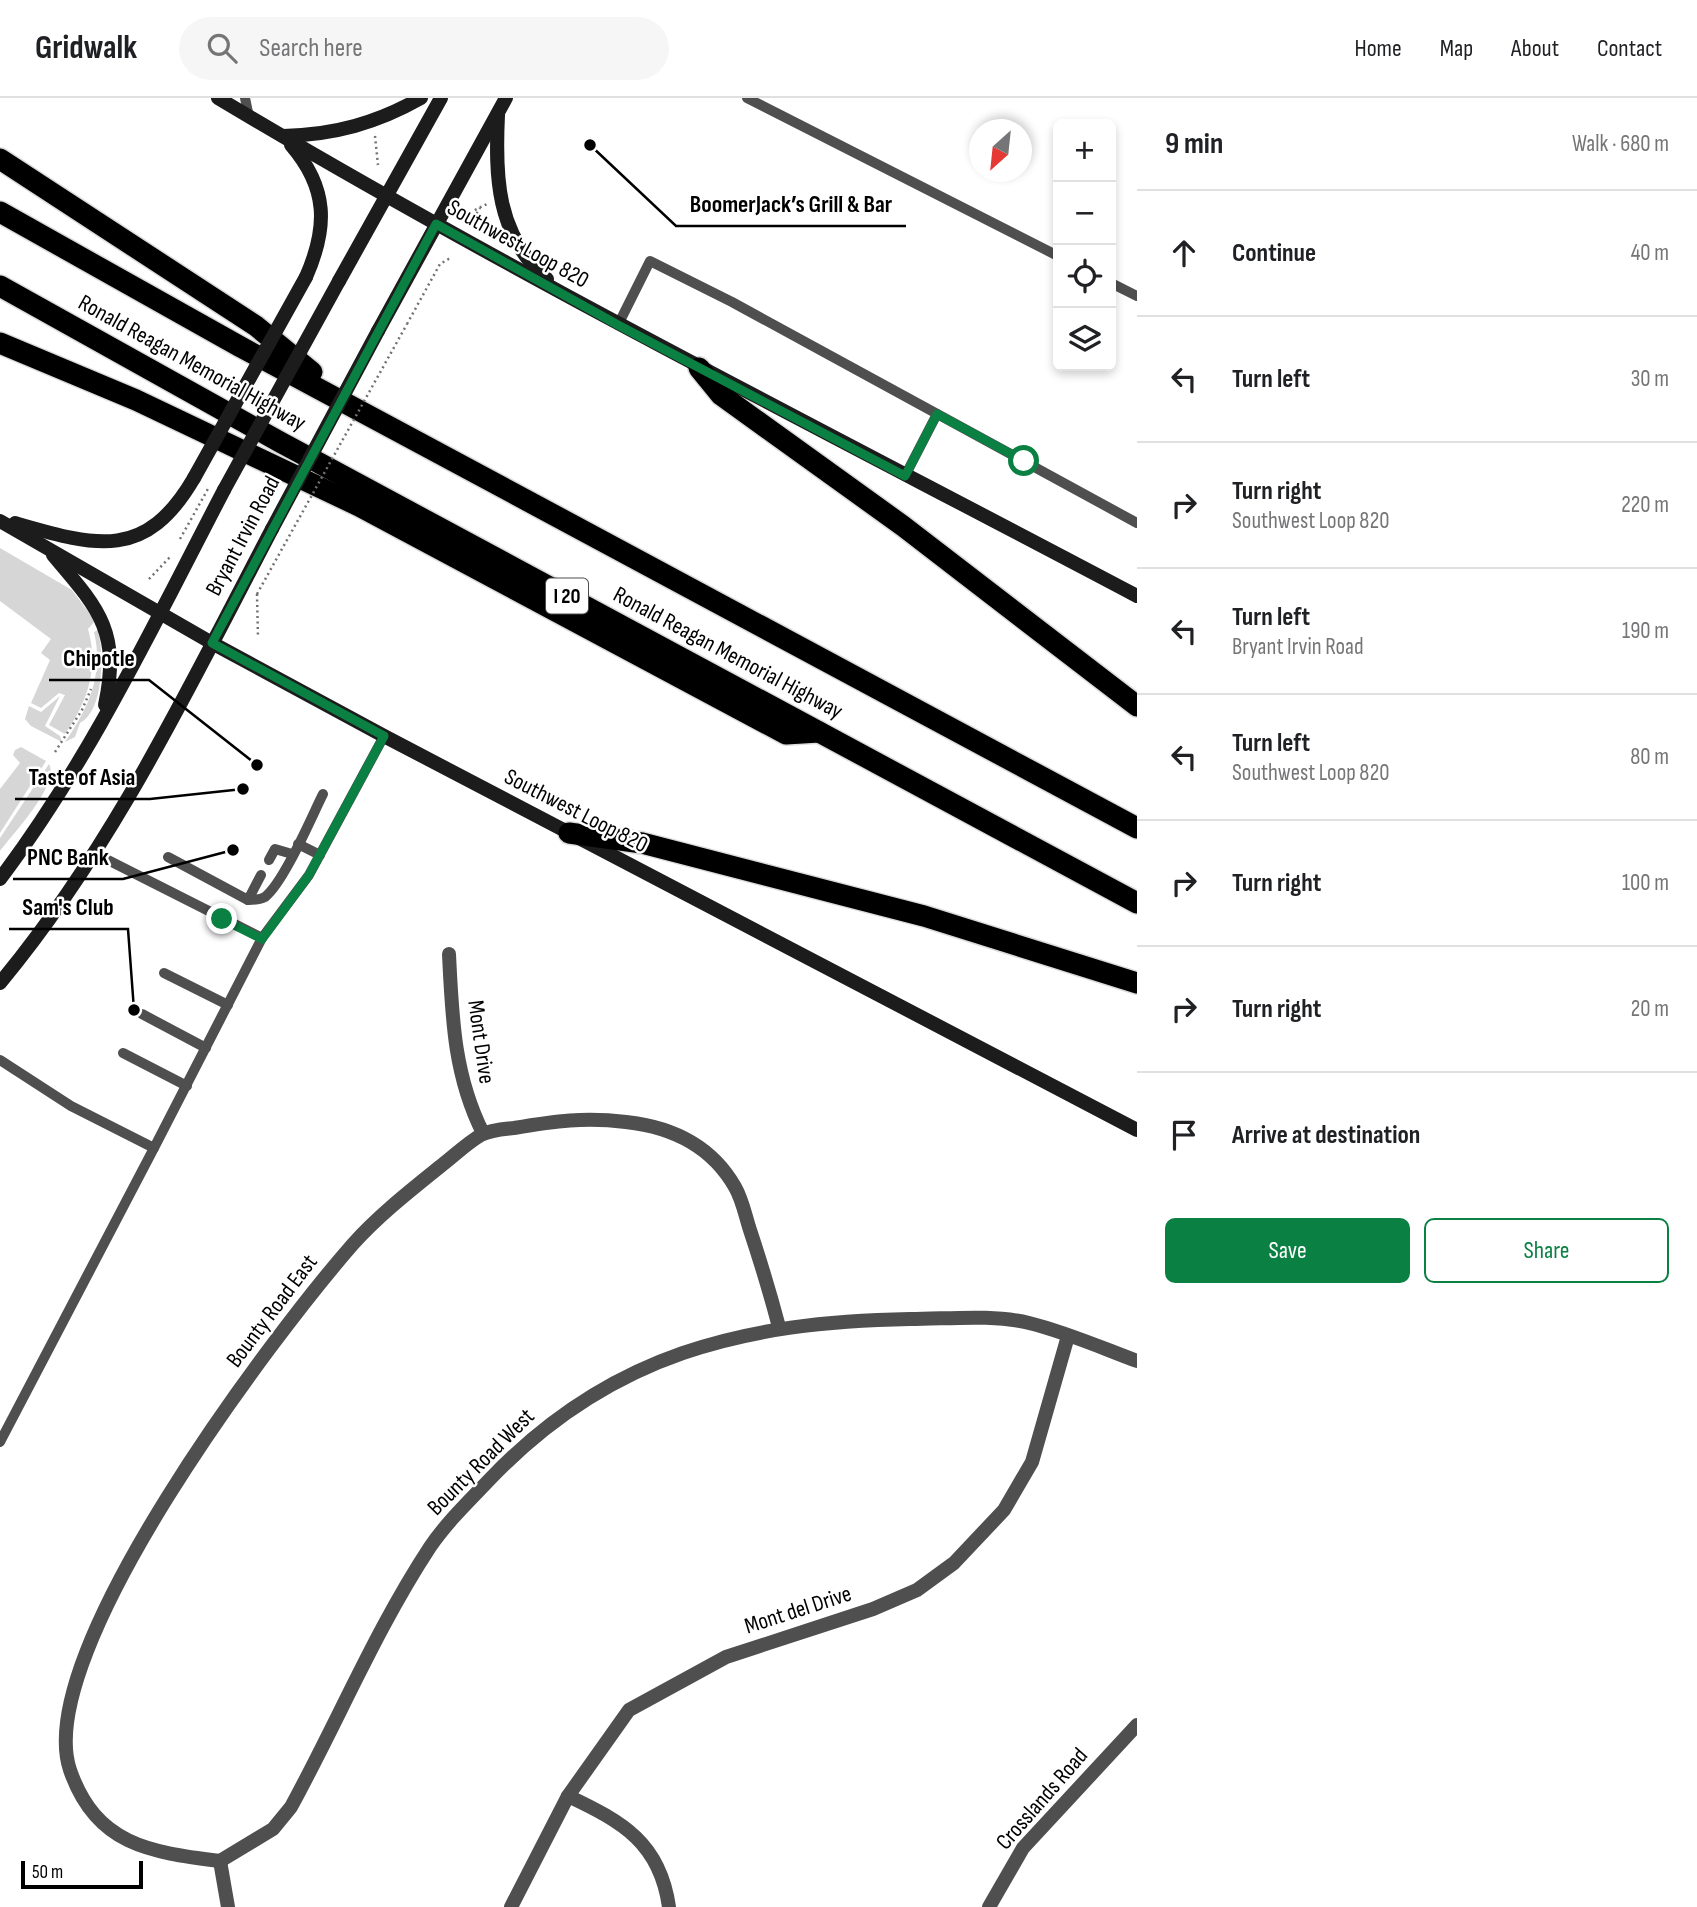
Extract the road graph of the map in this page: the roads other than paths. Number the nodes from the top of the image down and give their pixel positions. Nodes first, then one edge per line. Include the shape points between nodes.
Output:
1 (218, 98) edge
2 (245, 98) edge
3 (421, 98) edge
4 (442, 98) edge
5 (506, 98) edge
6 (747, 98) edge
7 (498, 113) junction
8 (250, 117) junction
9 (283, 136) junction
10 (0, 159) edge
11 (387, 197) junction
12 (0, 212) edge
13 (436, 224) junction
14 (1053, 253) edge
15 (0, 286) edge
16 (1116, 286) edge
17 (1137, 296) edge
18 (572, 300) junction
19 (618, 325) junction
20 (0, 343) edge
21 (699, 368) junction
22 (349, 403) junction
23 (937, 414) junction
24 (905, 476) junction
25 (0, 520) edge
26 (1137, 523) edge
27 (48, 548) junction
28 (1137, 596) edge
29 (161, 611) junction
30 (212, 643) junction
31 (1137, 706) edge
32 (102, 719) junction
33 (821, 732) junction
34 (384, 736) junction
35 (323, 794) dead end
36 (1137, 828) edge
37 (569, 833) junction
38 (298, 844) junction
39 (94, 853) junction
40 (292, 854) junction
41 (320, 855) junction
42 (168, 857) dead end
43 (270, 860) dead end
44 (261, 875) dead end
45 (0, 878) edge
46 (248, 900) junction
47 (1137, 902) edge
48 (262, 939) junction
49 (449, 954) dead end
50 (164, 973) dead end
51 (0, 983) edge
52 (1137, 983) edge
53 (228, 1005) junction
54 (142, 1014) dead end
55 (206, 1048) junction
56 (123, 1053) dead end
57 (0, 1060) edge
58 (187, 1086) junction
59 (1137, 1130) edge
60 (483, 1133) junction
61 (154, 1148) junction
62 (779, 1327) junction
63 (1068, 1336) junction
64 (1137, 1361) edge
65 (0, 1441) edge
66 (1137, 1725) edge
67 (568, 1796) junction
68 (220, 1861) junction
69 (228, 1907) edge
70 (511, 1907) edge
71 (669, 1907) edge
72 (989, 1907) edge

1 - 8 main road, Southwest Loop 820
2 - 8 lane
3 - 9 main road via 364,125
4 - 11 main road, Bryant Irvin Road
5 - 7 main road, Bryant Irvin Road
6 - 14 lane
7 - 13 main road, Bryant Irvin Road
7 - 18 main road via 498,192 511,233 529,263
8 - 9 main road, Southwest Loop 820
9 - 11 main road, Southwest Loop 820
9 - 25 main road, bridge via 304,160 321,206 323,229 306,277 170,514 135,536 115,542 77,540
10 - 22 highway via 256,326
11 - 13 main road, Southwest Loop 820
11 - 29 main road, Bryant Irvin Road, bridge via 223,490
12 - 22 highway, Ronald Reagan Memorial Highway
13 - 18 main road, Southwest Loop 820
13 - 30 main road, Bryant Irvin Road, bridge
15 - 33 highway, Ronald Reagan Memorial Highway / I 20
16 - 17 lane
18 - 19 main road, Southwest Loop 820
19 - 21 main road, Southwest Loop 820
19 - 23 lane via 650,261
20 - 33 highway via 136,400 359,506 786,734
21 - 24 main road, Southwest Loop 820
21 - 31 highway via 721,395 893,519
22 - 36 highway, Ronald Reagan Memorial Highway
23 - 24 lane
23 - 26 lane
24 - 28 main road, Southwest Loop 820
25 - 27 main road, Southwest Loop 820
27 - 29 main road, Southwest Loop 820
27 - 32 main road via 92,601 105,625 111,667
29 - 30 main road, Southwest Loop 820
29 - 32 main road, Bryant Irvin Road
30 - 34 main road, Southwest Loop 820
30 - 39 main road, Bryant Irvin Road via 149,763
32 - 45 main road, Bryant Irvin Road
33 - 47 highway, Ronald Reagan Memorial Highway / I 20
34 - 37 main road, Southwest Loop 820
34 - 41 lane
35 - 38 lane
37 - 52 highway via 642,843 924,916
37 - 59 main road, Southwest Loop 820
38 - 40 lane
38 - 41 lane
39 - 48 lane
39 - 51 main road, Bryant Irvin Road
40 - 43 lane via 275,849
40 - 46 lane via 265,896
41 - 48 lane
42 - 46 lane
44 - 46 lane
48 - 53 lane
49 - 60 street, Mont Drive via 459,1074
50 - 53 lane
53 - 55 lane
54 - 55 lane
55 - 58 lane
56 - 58 lane
57 - 61 lane via 71,1106
58 - 61 lane
60 - 62 street, Bounty Road East via 571,1118 647,1124 688,1138 718,1163 736,1188
60 - 68 street, Bounty Road East via 398,1200 324,1279 175,1483 93,1631 72,1697 65,1740 69,1768 90,1812 105,1829 138,1844
61 - 65 lane
62 - 63 street, Bounty Road West via 838,1320 971,1319 1028,1322
62 - 68 street, Bounty Road West via 638,1369 559,1416 504,1464 430,1546 291,1807 273,1829
63 - 64 street, Bounty Road West
63 - 67 street, Mont del Drive via 1032,1462 1004,1510 954,1563 917,1590 726,1657 629,1710
66 - 72 street, Crosslands Road via 1023,1848
67 - 70 street, Mont del Drive
67 - 71 street via 630,1830 652,1853 665,1881
68 - 69 street

